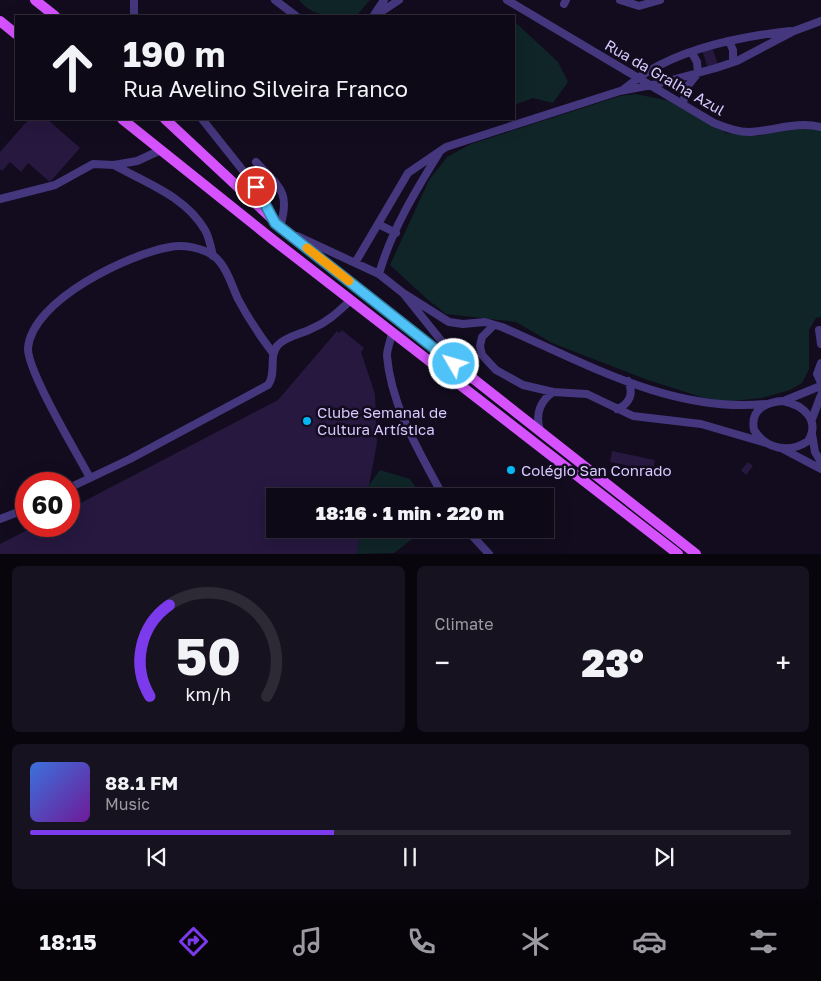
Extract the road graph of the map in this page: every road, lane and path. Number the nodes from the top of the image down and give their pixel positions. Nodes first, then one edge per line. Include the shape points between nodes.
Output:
1 (34, 0) edge
2 (134, 0) edge
3 (276, 0) edge
4 (384, 0) edge
5 (399, 0) edge
6 (507, 0) edge
7 (620, 0) edge
8 (660, 0) edge
9 (44, 15) edge
10 (54, 15) edge
11 (134, 15) edge
12 (295, 15) edge
13 (375, 15) edge
14 (376, 15) edge
15 (821, 21) edge
16 (3, 23) edge
17 (15, 31) edge
18 (794, 31) junction
19 (729, 41) junction
20 (692, 53) junction
21 (733, 62) junction
22 (698, 73) junction
23 (638, 78) junction
24 (649, 86) junction
25 (620, 91) junction
26 (683, 104) junction
27 (123, 120) edge
28 (166, 120) edge
29 (203, 120) edge
30 (821, 126) edge
31 (161, 150) junction
32 (439, 153) junction
33 (256, 162) dead end
34 (114, 165) junction
35 (0, 199) edge
36 (378, 224) junction
37 (280, 227) junction
38 (396, 233) junction
39 (213, 256) junction
40 (355, 263) junction
41 (379, 274) junction
42 (403, 293) junction
43 (351, 300) junction
44 (494, 325) junction
45 (819, 330) dead end
46 (392, 333) junction
47 (821, 344) edge
48 (273, 353) junction
49 (821, 363) edge
50 (468, 374) junction
51 (628, 381) junction
52 (821, 383) edge
53 (821, 388) edge
54 (553, 392) junction
55 (821, 395) edge
56 (782, 401) junction
57 (765, 404) junction
58 (618, 409) junction
59 (812, 419) junction
60 (540, 430) junction
61 (812, 434) junction
62 (766, 443) junction
63 (783, 449) junction
64 (821, 462) edge
65 (821, 469) edge
66 (90, 478) junction
67 (80, 483) edge
68 (438, 488) edge
69 (15, 515) edge
70 (0, 519) edge
71 (474, 538) edge
72 (487, 553) edge
73 (678, 554) edge
74 (696, 554) edge

1 - 9 main road
1 - 10 main road
2 - 11 street
3 - 12 street
4 - 13 street
5 - 14 street
6 - 23 street, Rua da Gralha Azul
7 - 8 street via 639,6
15 - 18 street
16 - 17 main road
18 - 19 street
18 - 21 street
19 - 20 street
19 - 21 street
20 - 22 street
20 - 23 street
21 - 22 street
22 - 24 street
22 - 26 street via 686,88
23 - 24 street, Rua da Gralha Azul
23 - 25 street
24 - 25 street
24 - 26 street, Rua da Gralha Azul
25 - 32 street via 455,143
26 - 30 street, Rua da Gralha Azul via 731,130 747,132 799,125
27 - 31 main road
28 - 37 main road
29 - 37 street via 256,187
31 - 34 street via 137,161
31 - 43 main road
32 - 36 street via 408,173
32 - 38 street
33 - 37 street via 283,191 286,210
34 - 35 street via 93,164 55,185
34 - 39 street via 157,186 188,210 206,232
36 - 38 street
36 - 40 street
37 - 40 street
37 - 50 main road
38 - 41 street
39 - 48 street via 225,269 257,332
39 - 66 street via 198,248 172,246 139,256 95,276 51,306 39,320 28,346 29,356
40 - 41 street
41 - 42 street
42 - 44 street via 449,322
42 - 50 street
43 - 46 main road
43 - 48 street via 334,316 286,339
44 - 51 street
44 - 54 street via 486,330 480,341 484,360 514,381
45 - 47 street
46 - 68 street via 387,354 393,386 414,440
46 - 73 main road
48 - 66 street via 272,380 268,386
49 - 52 street via 817,374
50 - 60 main road
51 - 57 street via 666,395 699,402 731,406
51 - 58 street via 630,400
53 - 56 street
54 - 58 street via 587,394
54 - 60 street via 540,407
55 - 59 street
56 - 57 street
56 - 59 street via 800,407
57 - 62 street via 758,409 753,423 759,437
58 - 62 street via 642,418 720,428
59 - 61 street
60 - 74 main road
61 - 63 street via 801,445
61 - 64 street via 813,446
62 - 63 street
63 - 65 street
66 - 67 street
69 - 70 street
71 - 72 street

